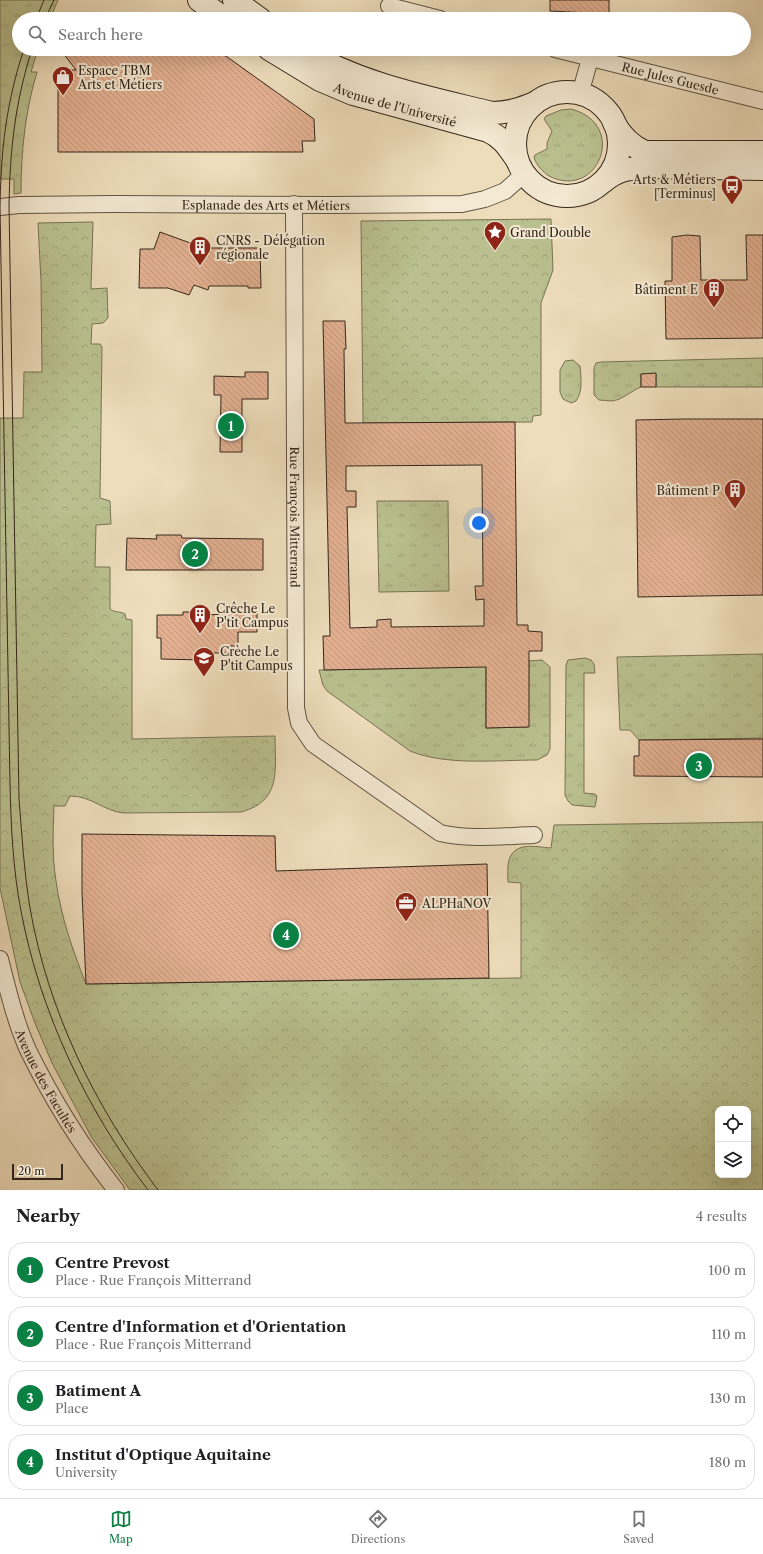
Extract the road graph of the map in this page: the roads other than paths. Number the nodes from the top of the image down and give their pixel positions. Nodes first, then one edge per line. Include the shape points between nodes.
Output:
1 (199, 0) edge
2 (234, 0) edge
3 (389, 6) dead end
4 (215, 12) edge
5 (250, 12) edge
6 (413, 12) edge
7 (281, 56) edge
8 (315, 56) edge
9 (580, 56) edge
10 (590, 59) junction
11 (580, 94) junction
12 (763, 101) edge
13 (535, 103) junction
14 (614, 123) junction
15 (763, 152) edge
16 (520, 167) junction
17 (763, 169) edge
18 (600, 184) junction
19 (294, 204) junction
20 (0, 207) edge
21 (534, 835) dead end
22 (0, 959) edge
23 (116, 1190) edge

1 - 4 street
2 - 5 street
3 - 6 street
7 - 16 street, Avenue de l'Université via 320,80 353,94 498,136
8 - 13 street, Avenue de l'Université via 375,82 492,113 515,111
9 - 10 street, Rue Jules Guesde
10 - 11 street
10 - 12 street, Rue Jules Guesde
11 - 13 street via 564,92
11 - 14 street via 594,100 606,110
13 - 16 street via 524,114 517,128 515,144
14 - 15 street via 628,142 645,152
14 - 18 street via 618,140 617,156 611,171
16 - 18 street via 533,185 559,196 585,193
16 - 19 street, Esplanade des Arts et Métiers via 505,191 462,204
17 - 18 street via 625,169
19 - 20 street, Esplanade des Arts et Métiers
19 - 21 street, Rue François Mitterrand via 296,708 299,723 313,744 440,833 455,837
22 - 23 street, Avenue des Facultés via 12,1008 28,1049 50,1092 96,1164

